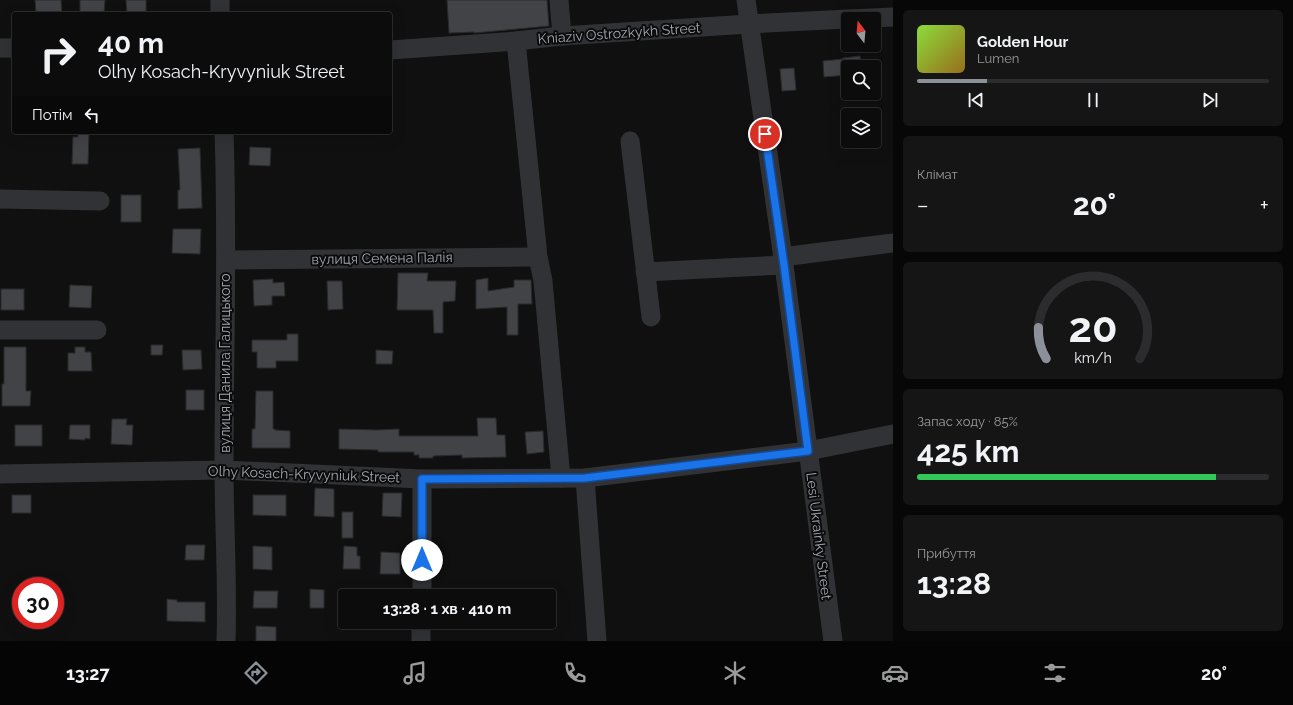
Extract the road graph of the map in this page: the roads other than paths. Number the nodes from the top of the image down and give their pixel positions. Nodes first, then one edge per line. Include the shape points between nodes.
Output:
1 (220, 0) edge
2 (559, 0) edge
3 (746, 0) edge
4 (220, 12) edge
5 (893, 17) edge
6 (881, 18) edge
7 (841, 19) edge
8 (749, 24) junction
9 (562, 36) junction
10 (516, 41) junction
11 (0, 48) edge
12 (12, 48) edge
13 (392, 50) edge
14 (224, 134) edge
15 (630, 141) dead end
16 (0, 199) edge
17 (100, 201) dead end
18 (893, 243) edge
19 (538, 257) junction
20 (226, 260) junction
21 (783, 261) junction
22 (645, 272) junction
23 (651, 317) dead end
24 (0, 330) edge
25 (97, 330) dead end
26 (893, 434) edge
27 (808, 451) junction
28 (224, 470) junction
29 (0, 474) edge
30 (561, 478) junction
31 (585, 478) junction
32 (422, 479) junction
33 (422, 589) edge
34 (421, 629) edge
35 (226, 641) edge
36 (420, 641) edge
37 (598, 641) edge
38 (833, 641) edge

1 - 4 street
2 - 9 street
3 - 8 street, Lesi Ukrainky Street
5 - 6 street
7 - 8 street, Kniaziv Ostrozkykh Street
8 - 9 street, Kniaziv Ostrozkykh Street
8 - 21 street, Lesi Ukrainky Street
9 - 10 street, Kniaziv Ostrozkykh Street
10 - 13 street, Kniaziv Ostrozkykh Street
10 - 19 street
11 - 12 street
14 - 20 street, вулиця Данила Галицького
15 - 22 street
16 - 17 street
18 - 21 street
19 - 20 street, вулиця Семена Палія
19 - 30 street via 543,281
20 - 28 street, вулиця Данила Галицького
21 - 22 street
21 - 27 street, Lesi Ukrainky Street
22 - 23 street
24 - 25 street
26 - 27 street, Olhy Kosach-Kryvyniuk Street
27 - 31 street, Olhy Kosach-Kryvyniuk Street
27 - 38 street, Lesi Ukrainky Street
28 - 29 street, Olhy Kosach-Kryvyniuk Street
28 - 32 street, Olhy Kosach-Kryvyniuk Street
28 - 35 street, вулиця Данила Галицького via 228,604
30 - 31 street, Olhy Kosach-Kryvyniuk Street
30 - 32 street, Olhy Kosach-Kryvyniuk Street
31 - 37 street
32 - 33 street
34 - 36 street

